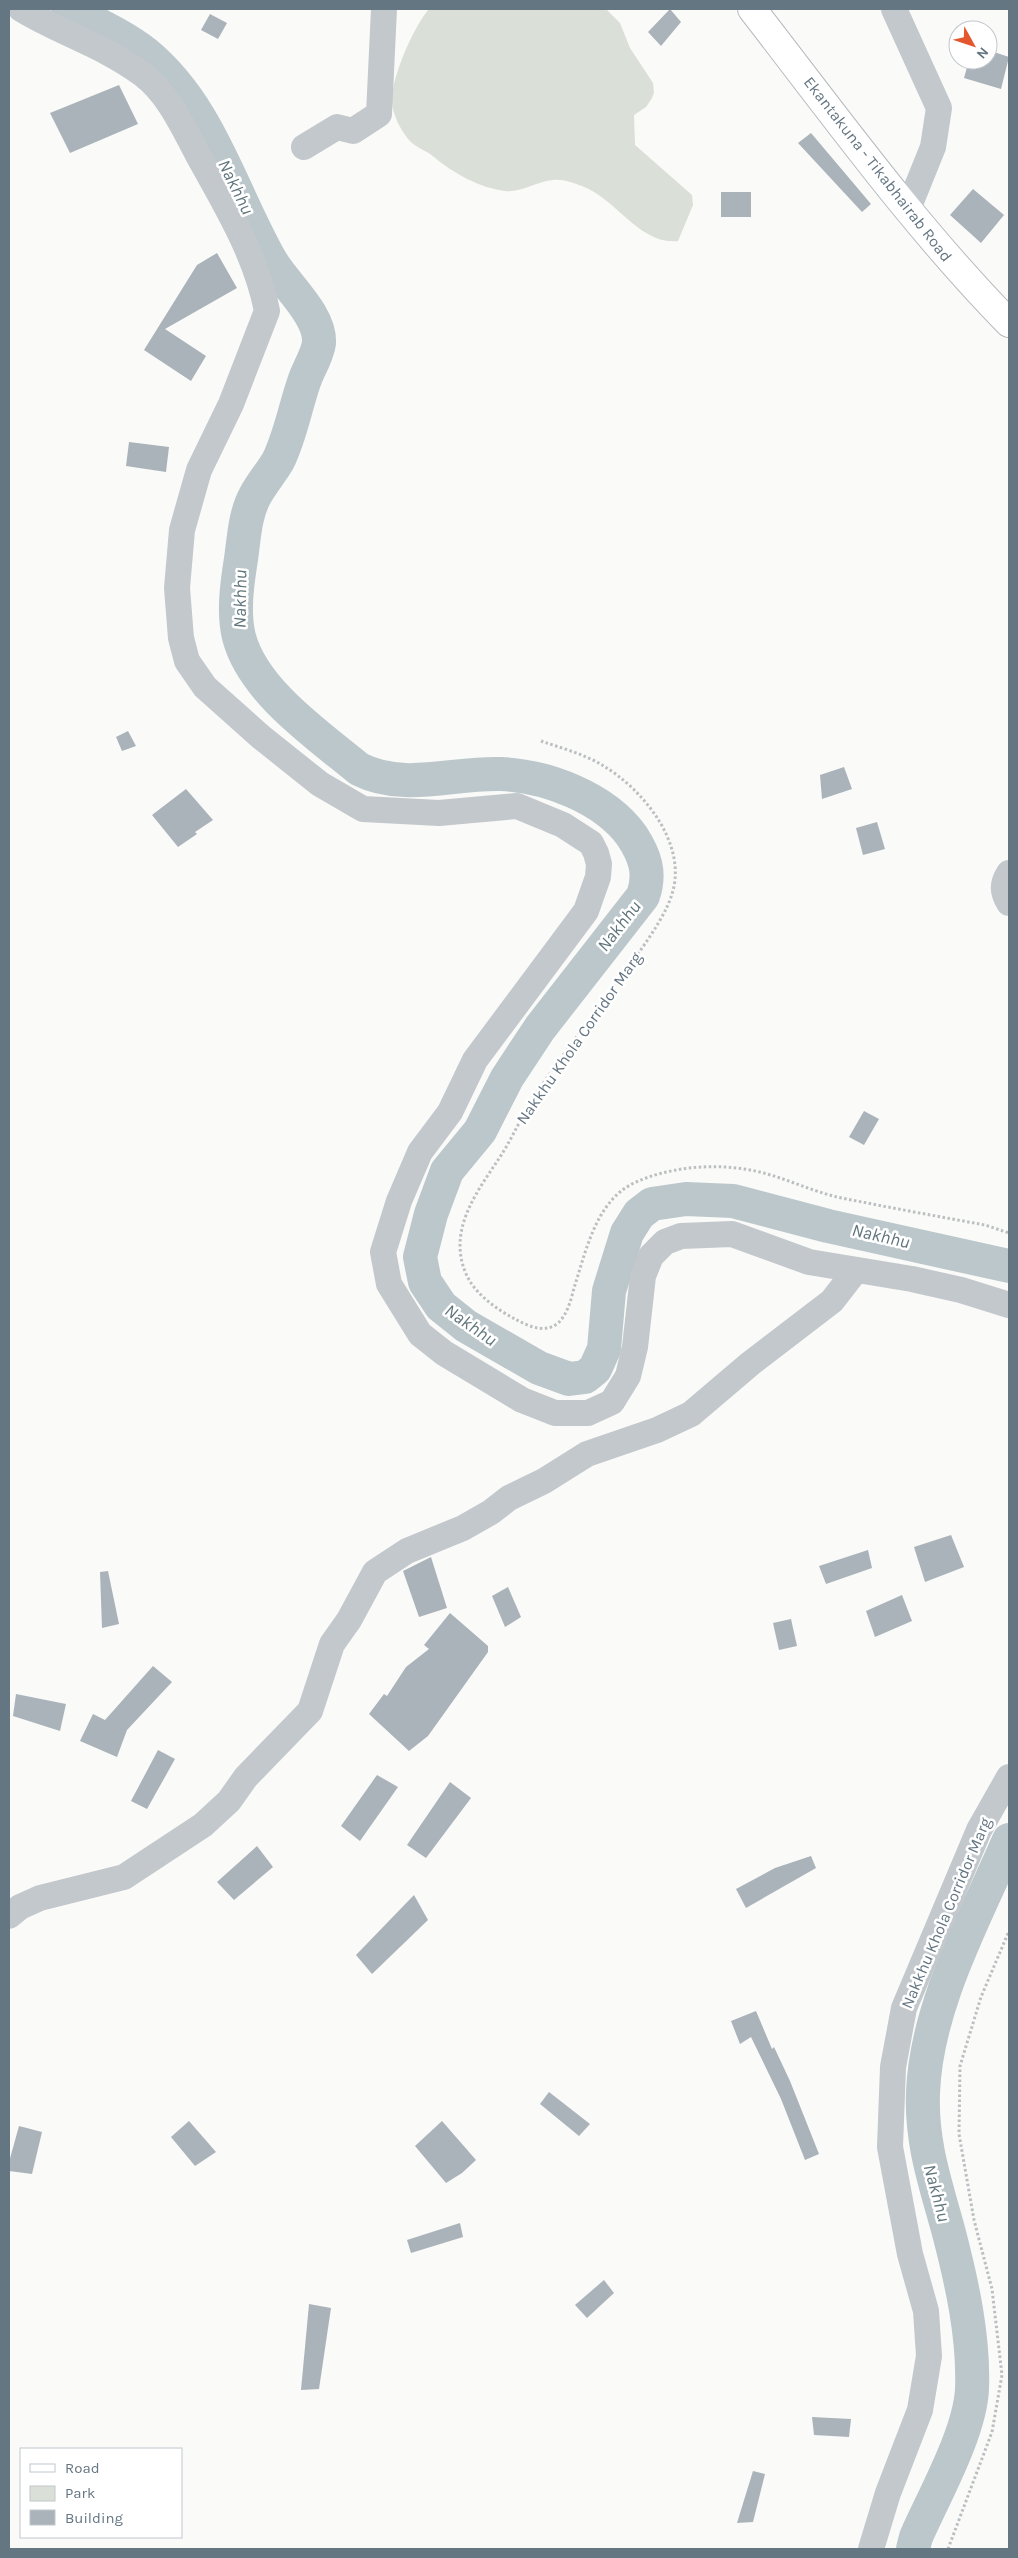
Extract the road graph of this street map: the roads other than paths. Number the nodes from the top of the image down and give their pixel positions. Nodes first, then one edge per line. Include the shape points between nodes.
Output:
1 (21, 9) edge
2 (384, 9) edge
3 (752, 9) edge
4 (894, 9) edge
5 (304, 147) dead end
6 (908, 210) junction
7 (1009, 323) edge
8 (1009, 873) edge
9 (1009, 903) edge
10 (856, 1270) junction
11 (1009, 1305) edge
12 (1009, 1777) edge
13 (9, 1916) edge
14 (871, 2549) edge

1 - 10 street via 119,59 159,90 241,235 264,297 267,311 231,404 199,470 182,530 177,588 181,638 187,660 205,687 320,784 363,809 439,813 516,806 563,825 591,843 596,853 598,877 586,911 475,1060 450,1112 420,1152 399,1201 383,1252 389,1284 406,1313 420,1334 444,1353 522,1400 555,1413 588,1413 612,1402 628,1376 635,1347 643,1276 651,1256 664,1242 681,1236 732,1234 808,1262
2 - 5 street via 379,114 353,131 337,127
3 - 6 main road, Ekantakuna - Tikabhairab Road
4 - 6 street via 939,108 933,147
6 - 7 main road, Ekantakuna - Tikabhairab Road via 964,277
8 - 9 street via 1003,884
10 - 11 street via 912,1278
10 - 13 street via 832,1301 691,1414 657,1430 587,1454 463,1528 407,1550 375,1572 359,1604 332,1644 310,1711 246,1777 229,1801 203,1825 124,1877 40,1898
12 - 14 street, Nakkhu Khola Corridor Marg via 979,1830 904,2008 893,2068 890,2147 910,2254 926,2311 929,2356 920,2410 888,2493

